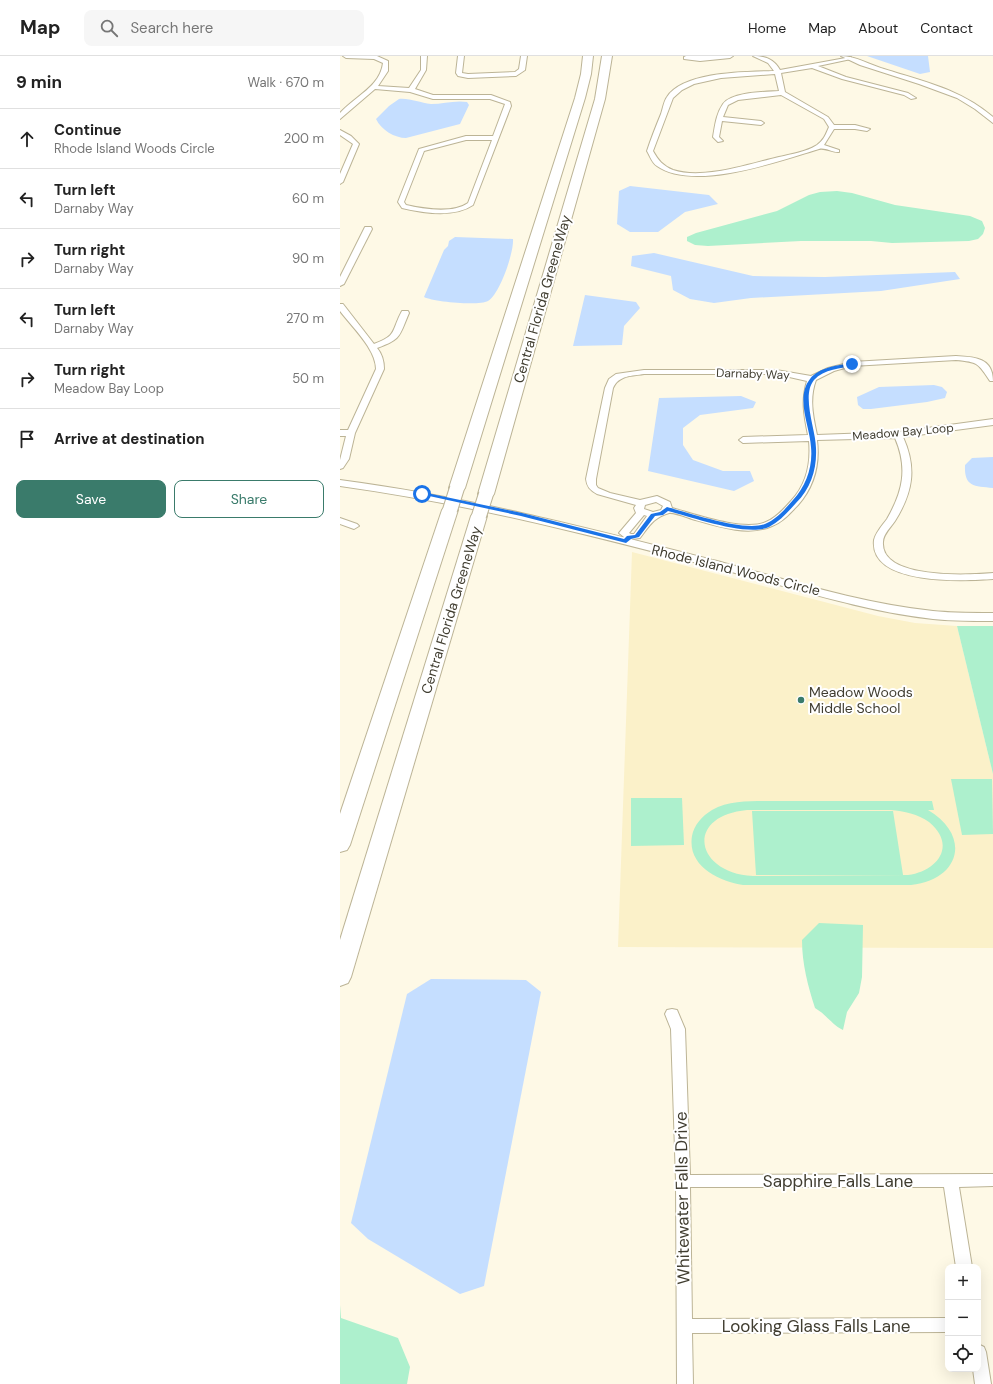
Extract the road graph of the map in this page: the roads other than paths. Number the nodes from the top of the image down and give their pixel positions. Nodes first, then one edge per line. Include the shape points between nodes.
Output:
1 (346, 56) edge
2 (424, 56) edge
3 (461, 56) edge
4 (524, 56) edge
5 (607, 56) edge
6 (730, 56) edge
7 (756, 56) edge
8 (842, 57) edge
9 (587, 58) edge
10 (686, 58) dead end
11 (813, 66) junction
12 (779, 72) junction
13 (678, 80) dead end
14 (689, 83) junction
15 (374, 87) junction
16 (411, 90) junction
17 (782, 93) junction
18 (913, 98) dead end
19 (340, 117) edge
20 (720, 119) junction
21 (993, 121) edge
22 (761, 123) dead end
23 (832, 127) junction
24 (867, 129) dead end
25 (340, 132) edge
26 (496, 138) junction
27 (720, 141) dead end
28 (820, 146) junction
29 (837, 151) dead end
30 (340, 182) edge
31 (368, 229) dead end
32 (340, 284) edge
33 (340, 306) edge
34 (405, 313) dead end
35 (372, 347) junction
36 (812, 379) junction
37 (993, 379) edge
38 (993, 422) edge
39 (340, 433) edge
40 (351, 433) junction
41 (898, 435) junction
42 (812, 438) junction
43 (743, 440) dead end
44 (340, 466) edge
45 (340, 483) edge
46 (641, 507) junction
47 (667, 509) junction
48 (653, 515) junction
49 (340, 522) edge
50 (354, 526) dead end
51 (627, 539) junction
52 (993, 576) edge
53 (993, 617) edge
54 (340, 845) edge
55 (340, 977) edge
56 (672, 1014) dead end
57 (993, 1180) edge
58 (683, 1181) junction
59 (951, 1181) junction
60 (964, 1264) edge
61 (945, 1325) edge
62 (685, 1326) junction
63 (981, 1371) edge
64 (686, 1384) edge
65 (983, 1384) edge

1 - 15 street via 375,57 386,62 382,78
2 - 16 street via 424,72
3 - 4 street via 459,73 468,76 516,74 522,70
5 - 55 highway, Central Florida GreeneWay, bridge via 600,99 486,494
6 - 10 street
7 - 12 street via 772,62
8 - 11 street
8 - 21 street via 944,90 978,107
9 - 54 highway, Central Florida GreeneWay, bridge via 584,87 450,510
11 - 12 street
11 - 18 street
12 - 14 street via 716,77
12 - 17 street
13 - 14 street
14 - 28 street via 676,90 670,97 650,151 652,158 660,166 674,172 694,175 717,174
15 - 16 street
15 - 19 street via 352,103
16 - 26 street via 432,97 491,98 505,101 508,106
17 - 20 street via 730,100 725,105
17 - 23 street via 826,118
20 - 22 street
20 - 27 street via 716,137
23 - 24 street
23 - 28 street
25 - 30 street via 356,144
26 - 26 street via 468,208 455,211 410,209 402,205 421,150 466,138
28 - 29 street
31 - 32 street
33 - 35 street
34 - 35 street via 395,336
35 - 40 street via 377,353 380,369
36 - 37 street via 830,370 852,364 956,358 977,360
36 - 42 street, Darnaby Way via 806,402
36 - 46 street, Darnaby Way via 776,372 644,372 619,376 612,381 591,479 592,486 597,491
38 - 41 street, Meadow Bay Loop
39 - 40 street
40 - 44 street
41 - 42 street, Meadow Bay Loop
41 - 52 street via 906,456 908,472 902,496 878,541 879,552 885,561 920,574 953,578
42 - 43 street, Meadow Bay Loop
42 - 47 street, Darnaby Way via 813,468 810,479 798,498 779,518 766,526 731,526
45 - 51 street, Rhode Island Woods Circle via 462,501
46 - 47 street, Darnaby Way via 648,500 657,499 667,504
46 - 48 street, Darnaby Way
46 - 51 street via 624,533
47 - 48 street via 662,514
48 - 51 street via 637,536
49 - 50 street
51 - 53 street, Rhode Island Woods Circle via 855,600 920,614
56 - 58 street, Whitewater Falls Drive via 678,1029
57 - 59 street, Sapphire Falls Lane
58 - 59 street, Sapphire Falls Lane
58 - 62 street, Whitewater Falls Drive
59 - 60 street
61 - 62 street, Looking Glass Falls Lane
62 - 64 street, Whitewater Falls Drive
63 - 65 street

